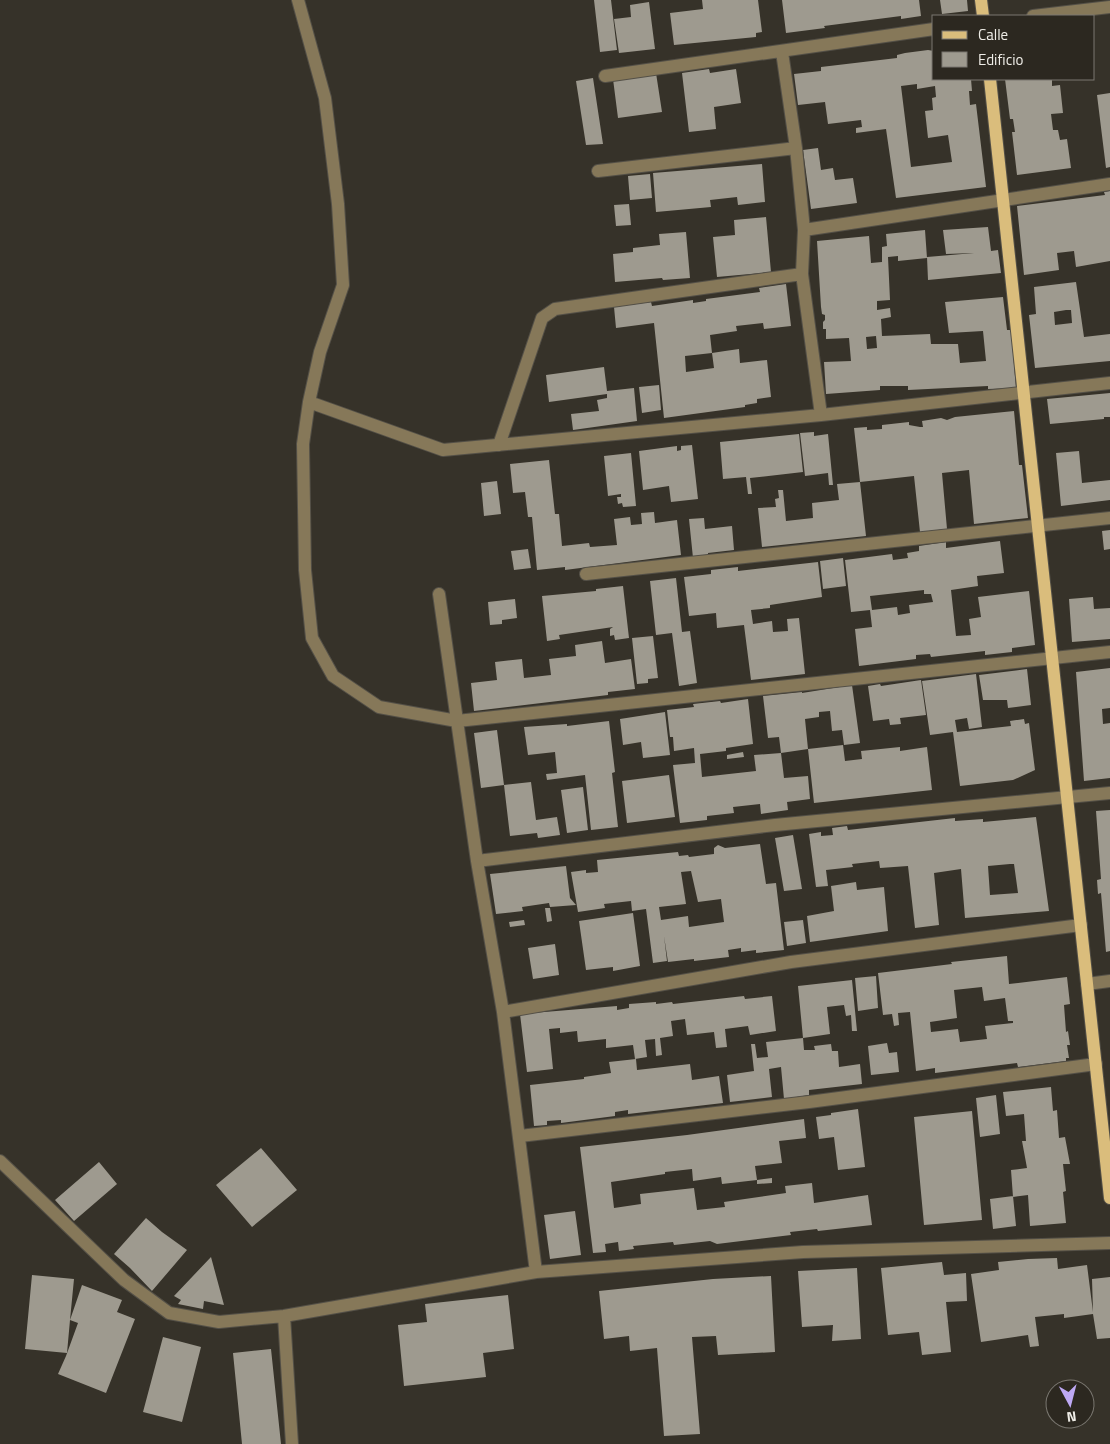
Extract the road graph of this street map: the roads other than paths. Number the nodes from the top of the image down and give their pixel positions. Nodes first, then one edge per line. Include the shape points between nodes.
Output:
1 (298, 0) edge
2 (981, 0) edge
3 (1110, 7) edge
4 (983, 15) edge
5 (1042, 15) edge
6 (932, 29) edge
7 (782, 52) junction
8 (605, 76) dead end
9 (990, 80) edge
10 (796, 148) junction
11 (598, 172) dead end
12 (1110, 184) edge
13 (1003, 200) junction
14 (804, 230) junction
15 (802, 274) junction
16 (1110, 383) edge
17 (1024, 394) junction
18 (309, 402) junction
19 (821, 415) junction
20 (499, 445) junction
21 (1110, 518) edge
22 (1039, 525) junction
23 (586, 574) dead end
24 (439, 594) dead end
25 (1110, 652) edge
26 (1052, 658) junction
27 (457, 721) junction
28 (1110, 793) edge
29 (1067, 796) junction
30 (478, 861) junction
31 (1081, 925) junction
32 (1110, 981) edge
33 (1087, 984) junction
34 (503, 1012) junction
35 (1096, 1064) junction
36 (520, 1136) junction
37 (1108, 1160) edge
38 (0, 1161) edge
39 (1110, 1198) edge
40 (1110, 1243) edge
41 (536, 1272) junction
42 (284, 1316) junction
43 (292, 1444) edge

1 - 18 street via 326,98 343,284 320,352
2 - 4 main road
3 - 5 street
6 - 7 street
7 - 8 street
7 - 10 street
9 - 13 main road
10 - 11 street
10 - 14 street
12 - 13 street
13 - 14 street
13 - 17 main road
14 - 15 street
15 - 19 street
15 - 20 street via 555,309 542,318
16 - 17 street
17 - 19 street
17 - 22 main road
18 - 20 street via 443,450
18 - 27 street via 303,444 305,570 312,638 333,676 379,707
19 - 20 street
21 - 22 street
22 - 23 street
22 - 26 main road
24 - 27 street
25 - 26 street
26 - 27 street
26 - 29 main road
27 - 30 street
28 - 29 street
29 - 30 street via 775,825
29 - 31 main road
30 - 34 street
31 - 33 main road
31 - 34 street via 791,962
32 - 33 street
33 - 35 main road
34 - 36 street
35 - 36 street
35 - 37 main road
36 - 41 street
37 - 39 main road
38 - 42 street via 124,1280 169,1313 219,1322
40 - 41 street via 803,1252
41 - 42 street
42 - 43 street

